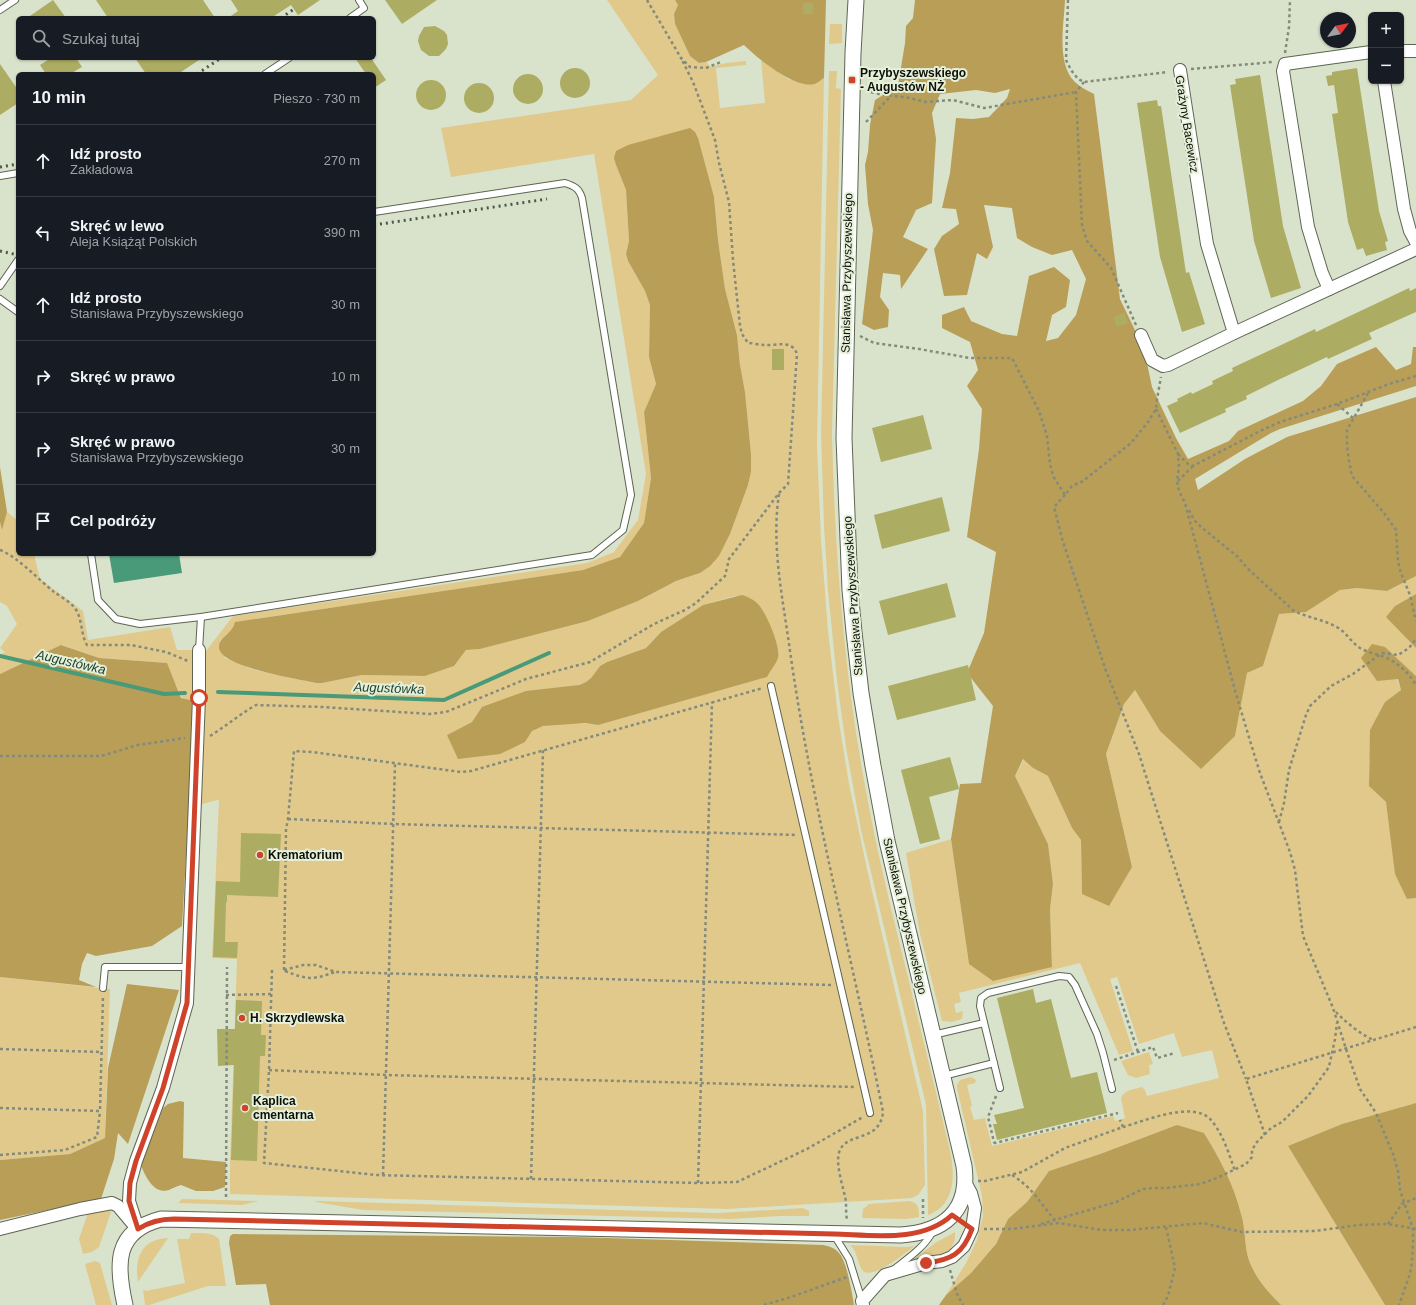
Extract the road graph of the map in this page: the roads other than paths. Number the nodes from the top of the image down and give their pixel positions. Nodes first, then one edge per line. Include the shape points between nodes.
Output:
1 (14, 0) edge
2 (359, 0) edge
3 (856, 0) edge
4 (0, 10) edge
5 (353, 16) edge
6 (1404, 51) edge
7 (1416, 51) edge
8 (1368, 52) edge
9 (286, 60) edge
10 (1180, 70) road end
11 (268, 72) edge
12 (1384, 84) edge
13 (16, 173) edge
14 (0, 176) edge
15 (376, 212) edge
16 (1416, 242) edge
17 (1416, 249) edge
18 (16, 263) edge
19 (0, 286) edge
20 (1329, 289) junction
21 (0, 299) edge
22 (16, 311) edge
23 (1234, 333) junction
24 (1141, 335) road end
25 (91, 556) edge
26 (201, 617) junction
27 (199, 650) joint
28 (771, 686) road end
29 (189, 967) junction
30 (103, 988) road end
31 (984, 1023) junction
32 (933, 1035) junction
33 (994, 1063) junction
34 (942, 1076) junction
35 (1000, 1088) road end
36 (1112, 1089) dead end
37 (870, 1113) road end
38 (965, 1182) junction
39 (0, 1229) edge
40 (138, 1229) junction
41 (929, 1229) junction
42 (841, 1235) junction
43 (885, 1275) junction
44 (862, 1303) edge
45 (125, 1305) edge

1 - 4 lane
2 - 5 lane via 364,8
3 - 32 street, Stanisława Przybyszewskiego via 844,438 850,590 861,693 873,766 887,841
6 - 7 street
8 - 20 street via 1285,64 1283,70 1308,227
9 - 11 lane
10 - 23 street, Grażyny Bacewicz via 1207,244
12 - 16 street via 1404,209
13 - 14 lane
15 - 26 lane via 566,182 580,191 631,495 623,530 592,554
17 - 20 street
18 - 19 lane
20 - 23 street
21 - 22 lane
23 - 24 street via 1162,366 1152,360
25 - 26 lane via 98,600 116,619 140,624
26 - 27 lane
27 - 29 street
28 - 37 lane
29 - 30 lane via 105,967
29 - 40 street via 187,1003 163,1088 130,1183 129,1201
31 - 32 lane
31 - 33 lane
31 - 36 lane via 980,1002 984,995 1059,976 1069,977 1097,1034
32 - 34 street, Stanisława Przybyszewskiego
33 - 34 lane
33 - 35 lane
34 - 38 street, Stanisława Przybyszewskiego via 964,1166
38 - 41 street, Stanisława Przybyszewskiego via 962,1198 955,1211 947,1220
38 - 43 street, Stanisława Przybyszewskiego via 975,1208 972,1229 964,1246 952,1257 942,1261
39 - 40 street via 112,1203 118,1206
40 - 42 street, Stanisława Przybyszewskiego via 153,1221 174,1219
40 - 45 street via 126,1242 120,1260
41 - 42 street, Stanisława Przybyszewskiego via 900,1235
41 - 43 lane via 928,1241
42 - 44 lane
43 - 44 street

